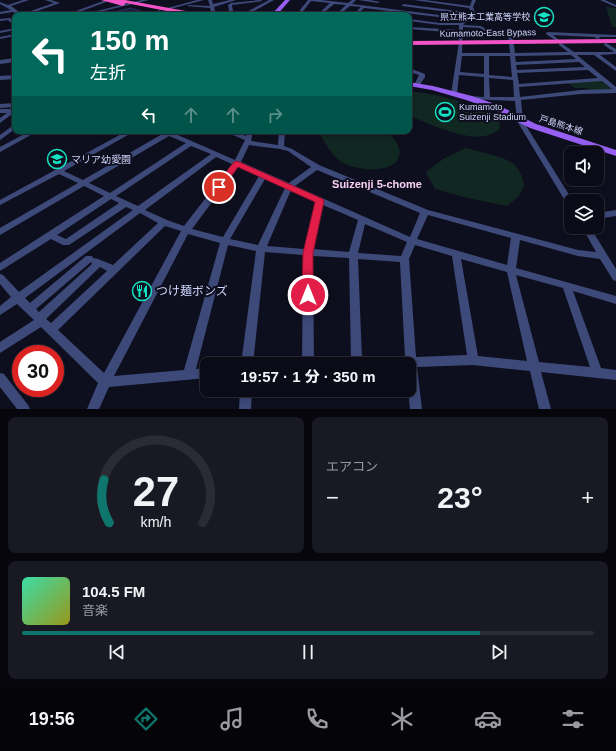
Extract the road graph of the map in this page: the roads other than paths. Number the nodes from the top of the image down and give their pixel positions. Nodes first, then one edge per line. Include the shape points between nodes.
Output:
1 (47, 0) edge
2 (106, 0) edge
3 (116, 0) edge
4 (147, 0) edge
5 (200, 0) edge
6 (210, 0) edge
7 (234, 0) edge
8 (272, 0) edge
9 (288, 0) edge
10 (311, 0) edge
11 (360, 0) edge
12 (416, 0) edge
13 (443, 0) edge
14 (474, 0) edge
15 (602, 0) edge
16 (261, 1) dead end
17 (326, 1) edge
18 (332, 1) edge
19 (27, 2) edge
20 (351, 2) edge
21 (0, 3) edge
22 (131, 4) junction
23 (616, 4) edge
24 (182, 5) junction
25 (377, 5) edge
26 (8, 6) junction
27 (35, 6) dead end
28 (420, 6) edge
29 (448, 6) junction
30 (212, 7) junction
31 (363, 7) junction
32 (471, 7) junction
33 (41, 9) junction
34 (14, 10) junction
35 (163, 10) junction
36 (397, 11) edge
37 (17, 12) edge
38 (31, 12) edge
39 (75, 12) edge
40 (95, 12) edge
41 (157, 12) edge
42 (170, 12) edge
43 (176, 12) edge
44 (213, 12) edge
45 (232, 12) edge
46 (249, 12) edge
47 (277, 12) edge
48 (301, 12) edge
49 (322, 12) edge
50 (341, 12) edge
51 (359, 12) edge
52 (0, 13) edge
53 (443, 15) junction
54 (412, 16) edge
55 (457, 18) junction
56 (465, 19) junction
57 (0, 20) edge
58 (6, 20) junction
59 (412, 20) edge
60 (12, 22) edge
61 (440, 24) junction
62 (461, 25) junction
63 (412, 28) edge
64 (12, 30) edge
65 (424, 30) junction
66 (486, 31) junction
67 (0, 32) edge
68 (461, 32) junction
69 (412, 33) edge
70 (12, 36) edge
71 (595, 36) junction
72 (616, 36) edge
73 (0, 38) edge
74 (485, 42) junction
75 (604, 42) junction
76 (616, 42) edge
77 (511, 43) junction
78 (559, 43) junction
79 (412, 44) edge
80 (461, 44) junction
81 (616, 52) edge
82 (486, 54) junction
83 (513, 54) junction
84 (573, 54) junction
85 (596, 54) junction
86 (459, 55) junction
87 (12, 60) edge
88 (580, 60) junction
89 (0, 62) edge
90 (513, 64) junction
91 (589, 68) junction
92 (616, 69) edge
93 (412, 71) edge
94 (457, 73) junction
95 (487, 76) junction
96 (12, 77) edge
97 (0, 78) edge
98 (516, 79) junction
99 (603, 80) junction
100 (413, 85) edge
101 (616, 91) edge
102 (454, 94) junction
103 (469, 98) junction
104 (487, 99) junction
105 (518, 99) junction
106 (12, 105) edge
107 (0, 106) edge
108 (0, 111) edge
109 (1, 119) edge
110 (12, 121) edge
111 (520, 121) junction
112 (12, 128) edge
113 (29, 134) edge
114 (127, 134) edge
115 (166, 134) edge
116 (173, 134) edge
117 (236, 134) edge
118 (282, 134) edge
119 (0, 138) edge
120 (249, 138) edge
121 (191, 143) junction
122 (281, 147) junction
123 (0, 150) edge
124 (616, 153) edge
125 (216, 154) junction
126 (237, 164) junction
127 (316, 167) junction
128 (59, 171) junction
129 (264, 176) junction
130 (84, 183) junction
131 (289, 187) junction
132 (565, 194) edge
133 (110, 196) junction
134 (320, 201) junction
135 (0, 203) edge
136 (124, 204) junction
137 (138, 211) junction
138 (425, 212) junction
139 (616, 213) edge
140 (604, 215) edge
141 (362, 220) junction
142 (164, 222) junction
143 (186, 230) junction
144 (0, 232) edge
145 (590, 234) edge
146 (51, 235) junction
147 (516, 236) junction
148 (225, 241) junction
149 (412, 241) junction
150 (66, 243) junction
151 (261, 249) junction
152 (308, 253) junction
153 (456, 253) junction
154 (84, 255) junction
155 (354, 255) junction
156 (604, 256) junction
157 (404, 259) junction
158 (99, 263) junction
159 (0, 268) edge
160 (114, 270) junction
161 (511, 270) junction
162 (616, 277) edge
163 (0, 278) edge
164 (567, 287) junction
165 (18, 298) junction
166 (616, 300) edge
167 (29, 310) junction
168 (0, 311) edge
169 (40, 320) junction
170 (51, 330) junction
171 (0, 348) edge
172 (248, 357) edge
173 (308, 357) edge
174 (357, 357) edge
175 (411, 357) edge
176 (473, 360) junction
177 (416, 361) edge
178 (533, 365) junction
179 (597, 372) junction
180 (200, 373) edge
181 (189, 374) junction
182 (616, 375) edge
183 (0, 378) edge
184 (105, 382) junction
185 (246, 397) edge
186 (415, 397) edge
187 (24, 409) edge
188 (93, 409) edge
189 (245, 409) edge
190 (416, 409) edge
191 (545, 409) edge

1 - 33 street via 58,3
2 - 22 highway
2 - 39 street
3 - 22 highway
4 - 22 street
5 - 24 street
6 - 30 street
7 - 30 street
8 - 46 street
9 - 47 main road
10 - 17 street
10 - 48 street
11 - 25 street
12 - 28 street
13 - 29 street via 449,1
14 - 32 street
15 - 23 street
16 - 45 street via 232,4
17 - 18 street
18 - 20 street
18 - 49 street
19 - 26 street
20 - 25 street
20 - 31 street
20 - 50 street
21 - 26 street
22 - 35 highway
22 - 40 street
24 - 30 street
24 - 35 street
25 - 31 street
25 - 36 street
26 - 34 street
27 - 33 street
28 - 29 street
28 - 36 street
28 - 36 street via 404,3
28 - 53 street
28 - 54 street
28 - 55 street via 458,12
29 - 32 street
30 - 44 street
31 - 51 street
32 - 56 street via 473,12
33 - 38 street
34 - 37 street
34 - 52 street
35 - 41 street
35 - 42 highway
35 - 43 highway
52 - 58 street
53 - 55 street
53 - 61 street
55 - 56 street
56 - 62 street
57 - 58 street
58 - 60 street via 9,19
59 - 61 street
61 - 62 street
61 - 65 street
62 - 66 street
62 - 68 street
63 - 65 street
64 - 67 street
65 - 68 street
65 - 69 street
66 - 74 street
66 - 77 street via 510,32
68 - 80 street
70 - 73 street
71 - 72 street
71 - 75 street
71 - 78 street via 548,33
74 - 77 highway, Kumamoto-East Bypass
74 - 80 highway, Kumamoto-East Bypass
75 - 76 highway, Kumamoto-East Bypass
75 - 78 highway, Kumamoto-East Bypass
75 - 81 street
77 - 78 highway, Kumamoto-East Bypass
77 - 80 highway, Kumamoto-East Bypass
77 - 83 street
78 - 84 street
79 - 80 highway, Kumamoto-East Bypass
80 - 86 street
81 - 85 street
82 - 83 street
82 - 86 street
82 - 95 street
83 - 84 street
83 - 90 street
84 - 85 street
84 - 88 street
85 - 92 street
86 - 94 street
87 - 89 street
88 - 90 street
88 - 91 street
90 - 98 street
91 - 98 street
91 - 99 street
93 - 100 street via 422,74
94 - 95 street
94 - 102 street
95 - 98 street
95 - 104 street
96 - 97 street
98 - 99 street
98 - 105 street
99 - 101 street
100 - 102 main road, 戸島熊本線
101 - 105 street
102 - 103 main road, 戸島熊本線
103 - 104 street
103 - 111 main road, 戸島熊本線 via 494,107
104 - 105 street
105 - 111 street
106 - 107 street
108 - 109 street via 12,112
109 - 110 street
111 - 124 main road, 戸島熊本線
111 - 132 street
112 - 119 street
113 - 123 street
114 - 128 street
115 - 130 street
116 - 121 street
117 - 120 street
118 - 122 street
120 - 122 street
120 - 126 street
121 - 125 street
121 - 133 street
122 - 127 street
125 - 126 street
125 - 137 street
126 - 129 street
126 - 143 street
127 - 131 street
127 - 138 street
128 - 130 street
128 - 135 street
129 - 131 street
129 - 148 street
130 - 133 street
130 - 144 street
131 - 134 street
131 - 151 street
133 - 136 street
133 - 146 street
134 - 141 street
134 - 152 street
136 - 137 street
136 - 150 street
137 - 142 street
137 - 154 street
138 - 147 street
138 - 149 street
139 - 140 street
141 - 149 street
141 - 155 street
142 - 143 street
142 - 160 street
143 - 148 street
143 - 184 street
145 - 156 street
146 - 150 street
146 - 159 street
147 - 156 street via 578,253
147 - 161 street
148 - 151 street
148 - 181 street
149 - 153 street
149 - 157 street
150 - 154 street
151 - 152 street
151 - 172 street
152 - 155 street
152 - 173 street
153 - 161 street
153 - 176 street
154 - 158 street
154 - 165 street
154 - 167 street
155 - 157 street
155 - 174 street
156 - 162 street
157 - 175 street
158 - 160 street
158 - 169 street
160 - 170 street
161 - 164 street
161 - 178 street
163 - 165 street
164 - 166 street
164 - 179 street
165 - 167 street
165 - 168 street
167 - 169 street
169 - 170 street
169 - 171 street
170 - 184 street
176 - 177 street
176 - 178 street
178 - 179 street
178 - 191 street
179 - 182 street
180 - 181 street
181 - 184 street
183 - 187 street
184 - 188 street
185 - 189 street
186 - 190 street

